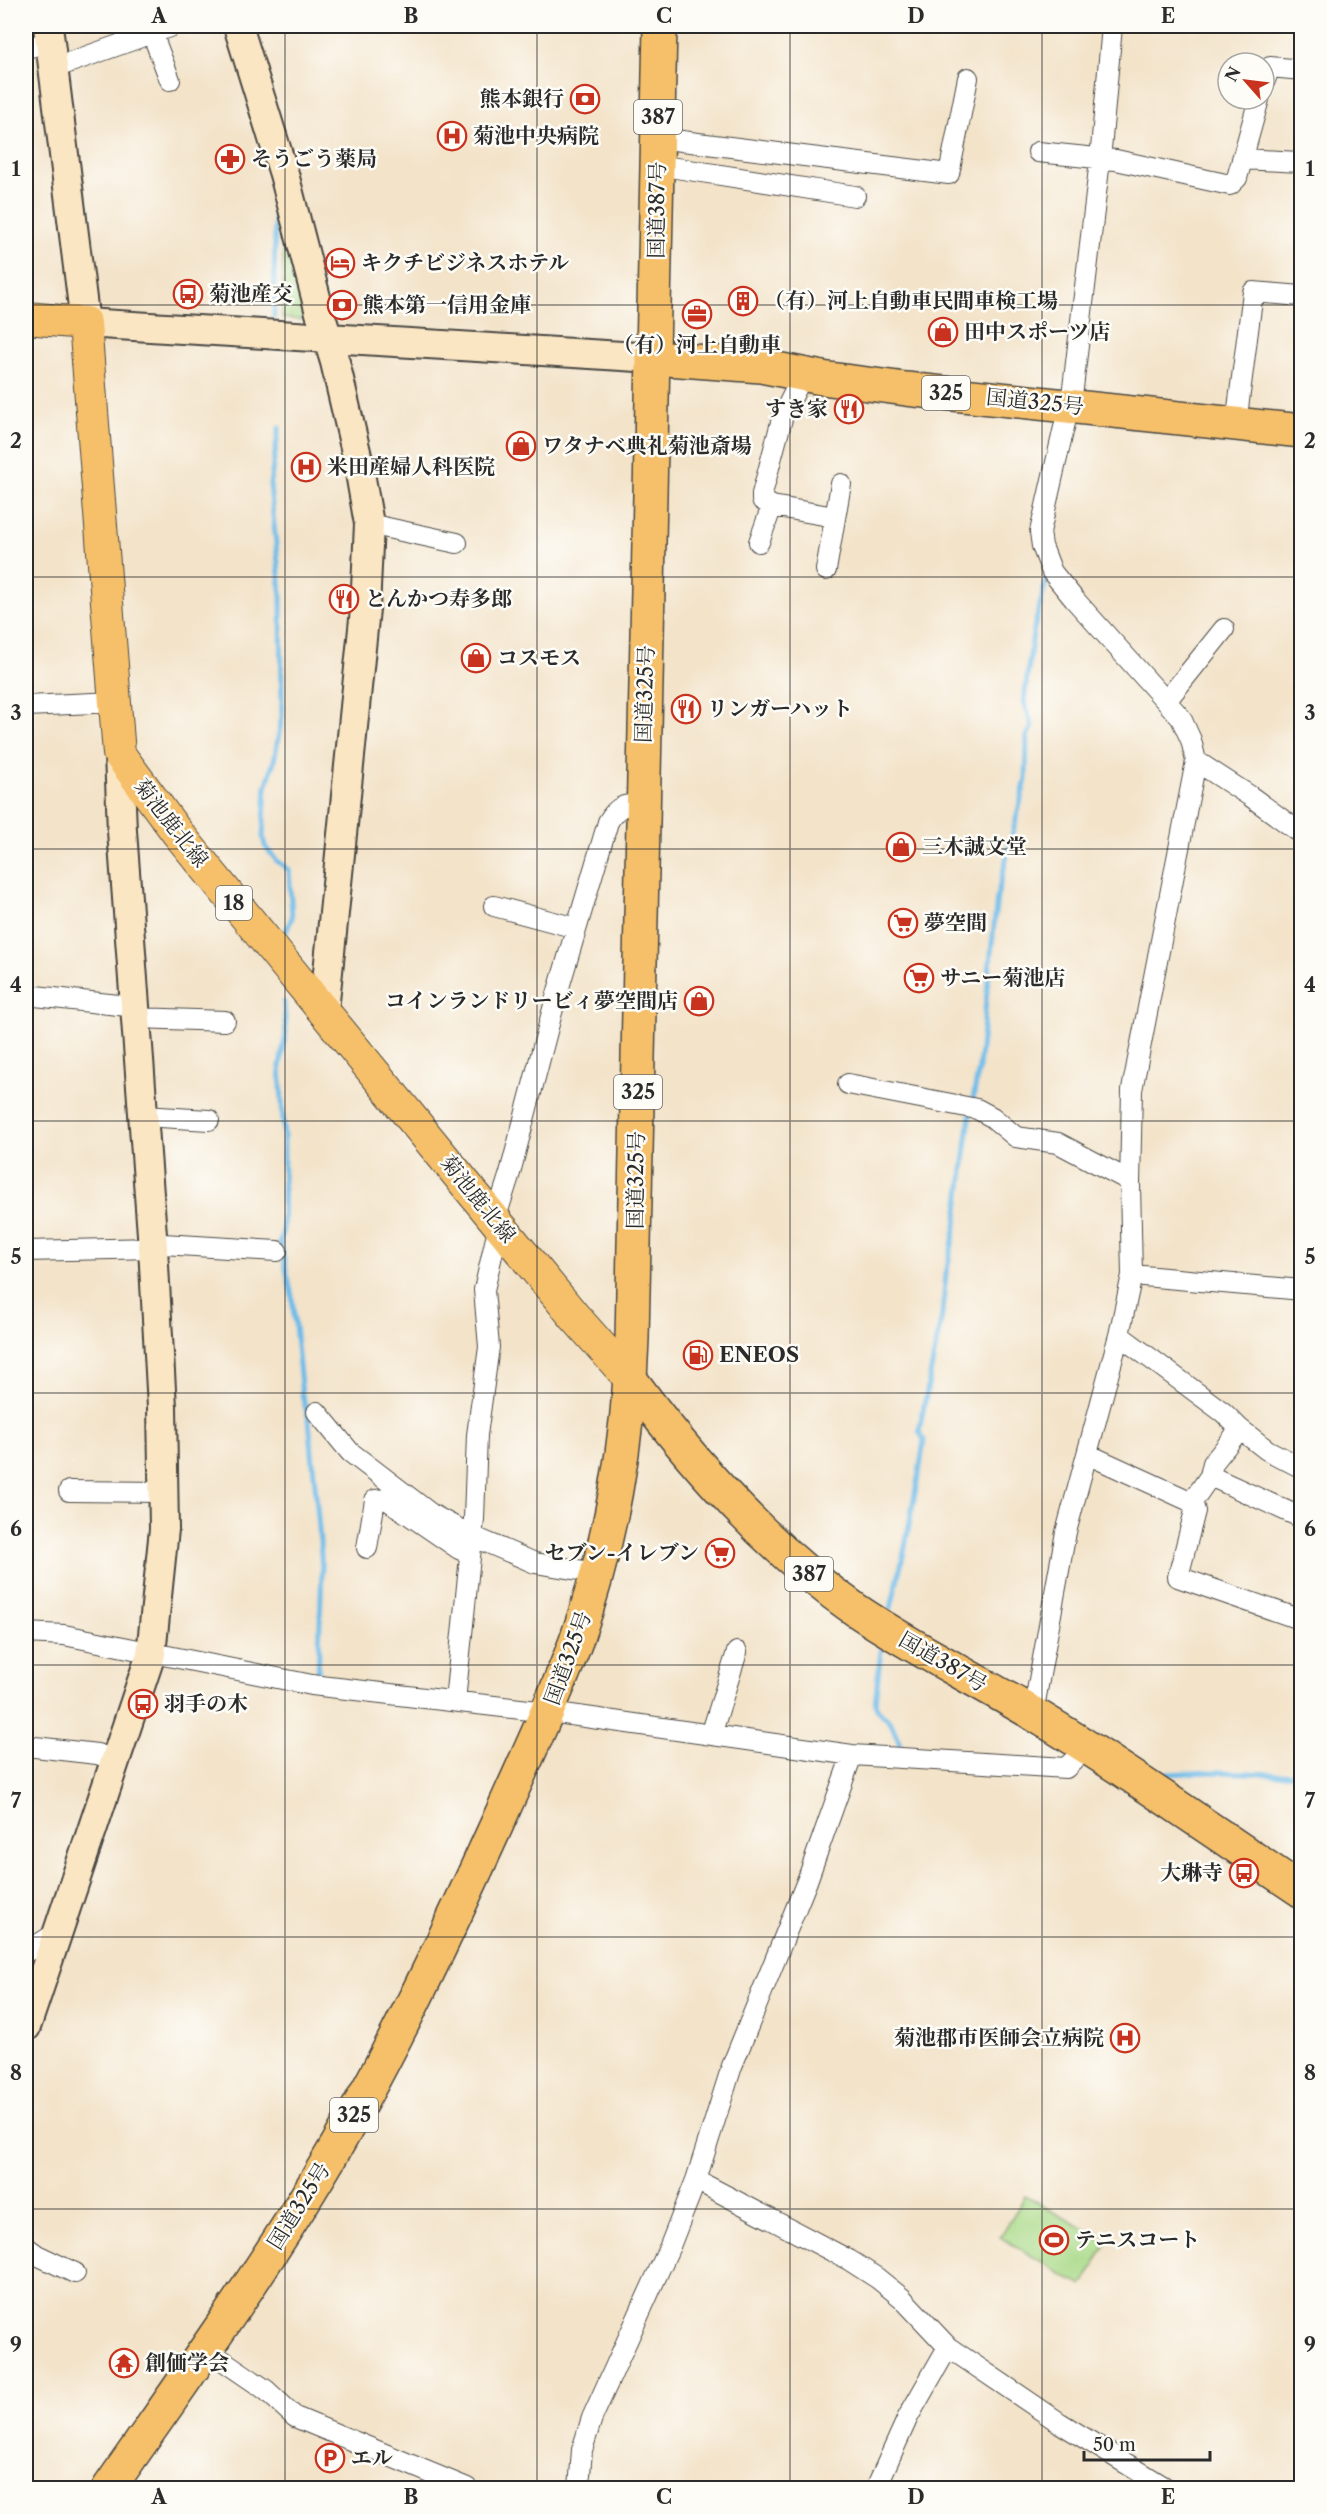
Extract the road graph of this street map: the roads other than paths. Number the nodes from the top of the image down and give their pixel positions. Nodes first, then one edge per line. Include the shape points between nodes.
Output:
1 (172, 26) edge
2 (238, 26) edge
3 (660, 26) edge
4 (1112, 26) edge
5 (152, 33) junction
6 (45, 46) edge
7 (1276, 68) edge
8 (1302, 70) edge
9 (968, 78) dead end
10 (170, 80) dead end
11 (1256, 111) edge
12 (658, 151) junction
13 (1038, 152) dead end
14 (1100, 159) junction
15 (1242, 159) junction
16 (1302, 159) edge
17 (855, 196) dead end
18 (1302, 296) edge
19 (26, 318) edge
20 (85, 323) junction
21 (327, 338) junction
22 (654, 358) junction
23 (803, 375) junction
24 (1070, 405) junction
25 (1236, 424) junction
26 (1302, 431) edge
27 (841, 484) dead end
28 (772, 506) junction
29 (835, 517) junction
30 (369, 524) junction
31 (759, 542) dead end
32 (457, 543) dead end
33 (826, 570) dead end
34 (1224, 629) dead end
35 (1167, 700) junction
36 (116, 702) junction
37 (26, 706) edge
38 (119, 754) junction
39 (1196, 760) junction
40 (642, 805) junction
41 (1301, 832) edge
42 (494, 906) dead end
43 (576, 928) junction
44 (26, 995) edge
45 (324, 1011) junction
46 (137, 1013) junction
47 (225, 1021) dead end
48 (848, 1084) dead end
49 (144, 1116) junction
50 (209, 1120) dead end
51 (1130, 1181) junction
52 (497, 1222) junction
53 (153, 1244) junction
54 (26, 1248) edge
55 (277, 1251) dead end
56 (1132, 1275) junction
57 (1302, 1290) edge
58 (1119, 1335) junction
59 (631, 1380) junction
60 (316, 1412) dead end
61 (1240, 1429) junction
62 (1087, 1454) junction
63 (1302, 1468) edge
64 (1210, 1476) junction
65 (69, 1491) dead end
66 (164, 1492) junction
67 (1192, 1502) junction
68 (1302, 1518) edge
69 (471, 1545) junction
70 (367, 1548) dead end
71 (597, 1573) junction
72 (1302, 1620) edge
73 (26, 1633) edge
74 (737, 1652) dead end
75 (151, 1654) junction
76 (455, 1701) junction
77 (548, 1712) junction
78 (1033, 1713) junction
79 (711, 1735) junction
80 (26, 1746) edge
81 (1086, 1748) junction
82 (852, 1755) junction
83 (116, 1760) junction
84 (1302, 1891) edge
85 (58, 1932) junction
86 (26, 1952) edge
87 (26, 2027) edge
88 (696, 2180) junction
89 (26, 2247) edge
90 (75, 2273) dead end
91 (948, 2347) junction
92 (206, 2349) junction
93 (109, 2488) edge
94 (467, 2488) edge
95 (579, 2488) edge
96 (876, 2488) edge
97 (1166, 2488) edge

1 - 5 street
2 - 21 street via 284,174
3 - 12 highway, 国道387号 / 387
4 - 14 street
5 - 6 street
5 - 10 street
6 - 20 street
7 - 8 street
9 - 12 street via 949,174
11 - 15 street
12 - 17 street
12 - 22 highway, 国道387号 / 387
13 - 14 street
14 - 15 street via 1230,185 1237,178
14 - 24 street
15 - 16 street
18 - 25 street via 1253,292
19 - 20 main road
20 - 21 street
20 - 36 main road
21 - 22 street
21 - 30 street via 357,456
22 - 23 highway, 国道325号 / 325 via 761,366
22 - 40 highway, 国道325号 / 325
23 - 24 highway, 国道325号 / 325
23 - 28 street via 783,415 762,494 762,500
24 - 25 highway, 国道325号 / 325
24 - 35 street via 1040,532 1042,546 1053,572 1074,599
25 - 26 highway, 国道325号 / 325
27 - 29 street
28 - 29 street
28 - 31 street
29 - 33 street
30 - 32 street
30 - 45 street via 364,620
34 - 35 street
35 - 39 street via 1181,718
36 - 37 street
36 - 38 main road
38 - 45 main road, 菊池鹿北線 / 18 via 176,831
38 - 46 street
39 - 41 street
39 - 51 street via 1132,1090
40 - 43 street via 626,804 615,809 608,822
40 - 59 highway, 国道325号 / 325
42 - 43 street
43 - 52 street
44 - 46 street
45 - 52 main road, 菊池鹿北線 / 18
46 - 47 street
46 - 49 street
48 - 51 street via 977,1109 1016,1137 1058,1143
49 - 50 street
49 - 53 street
51 - 56 street
52 - 59 main road, 菊池鹿北線 / 18
52 - 69 street via 484,1290 489,1347 477,1435
53 - 54 street via 63,1251
53 - 55 street
53 - 66 street
56 - 57 street
56 - 58 street
58 - 61 street
58 - 62 street
59 - 71 highway, 国道325号 / 325 via 613,1503
59 - 78 highway, 国道387号 / 387 via 734,1503 825,1587 883,1628
60 - 69 street via 350,1452
61 - 63 street via 1267,1450
61 - 64 street via 1213,1463
62 - 67 street
62 - 78 street via 1066,1532
64 - 67 street
64 - 68 street
65 - 66 street
66 - 75 street
67 - 72 street via 1196,1511 1178,1577
69 - 70 street via 459,1549 386,1499 375,1500
69 - 71 street via 535,1563
69 - 76 street
71 - 77 highway, 国道325号 / 325
73 - 75 street via 64,1635
74 - 79 street
75 - 76 street via 312,1685
75 - 83 street
76 - 77 street
77 - 79 street
77 - 92 highway, 国道325号 / 325 via 429,1972 388,2052 317,2179
78 - 81 highway, 国道387号 / 387
79 - 82 street
80 - 83 street via 97,1754
81 - 82 street via 1066,1768
81 - 84 highway, 国道387号 / 387
82 - 88 street via 807,1881 732,2066
83 - 85 street
85 - 86 street
85 - 87 street
88 - 91 street via 877,2278 902,2298
88 - 95 street via 592,2418 582,2450
89 - 90 street
91 - 96 street via 908,2417
91 - 97 street
92 - 93 highway, 国道325号 / 325
92 - 94 street via 266,2390 295,2417

